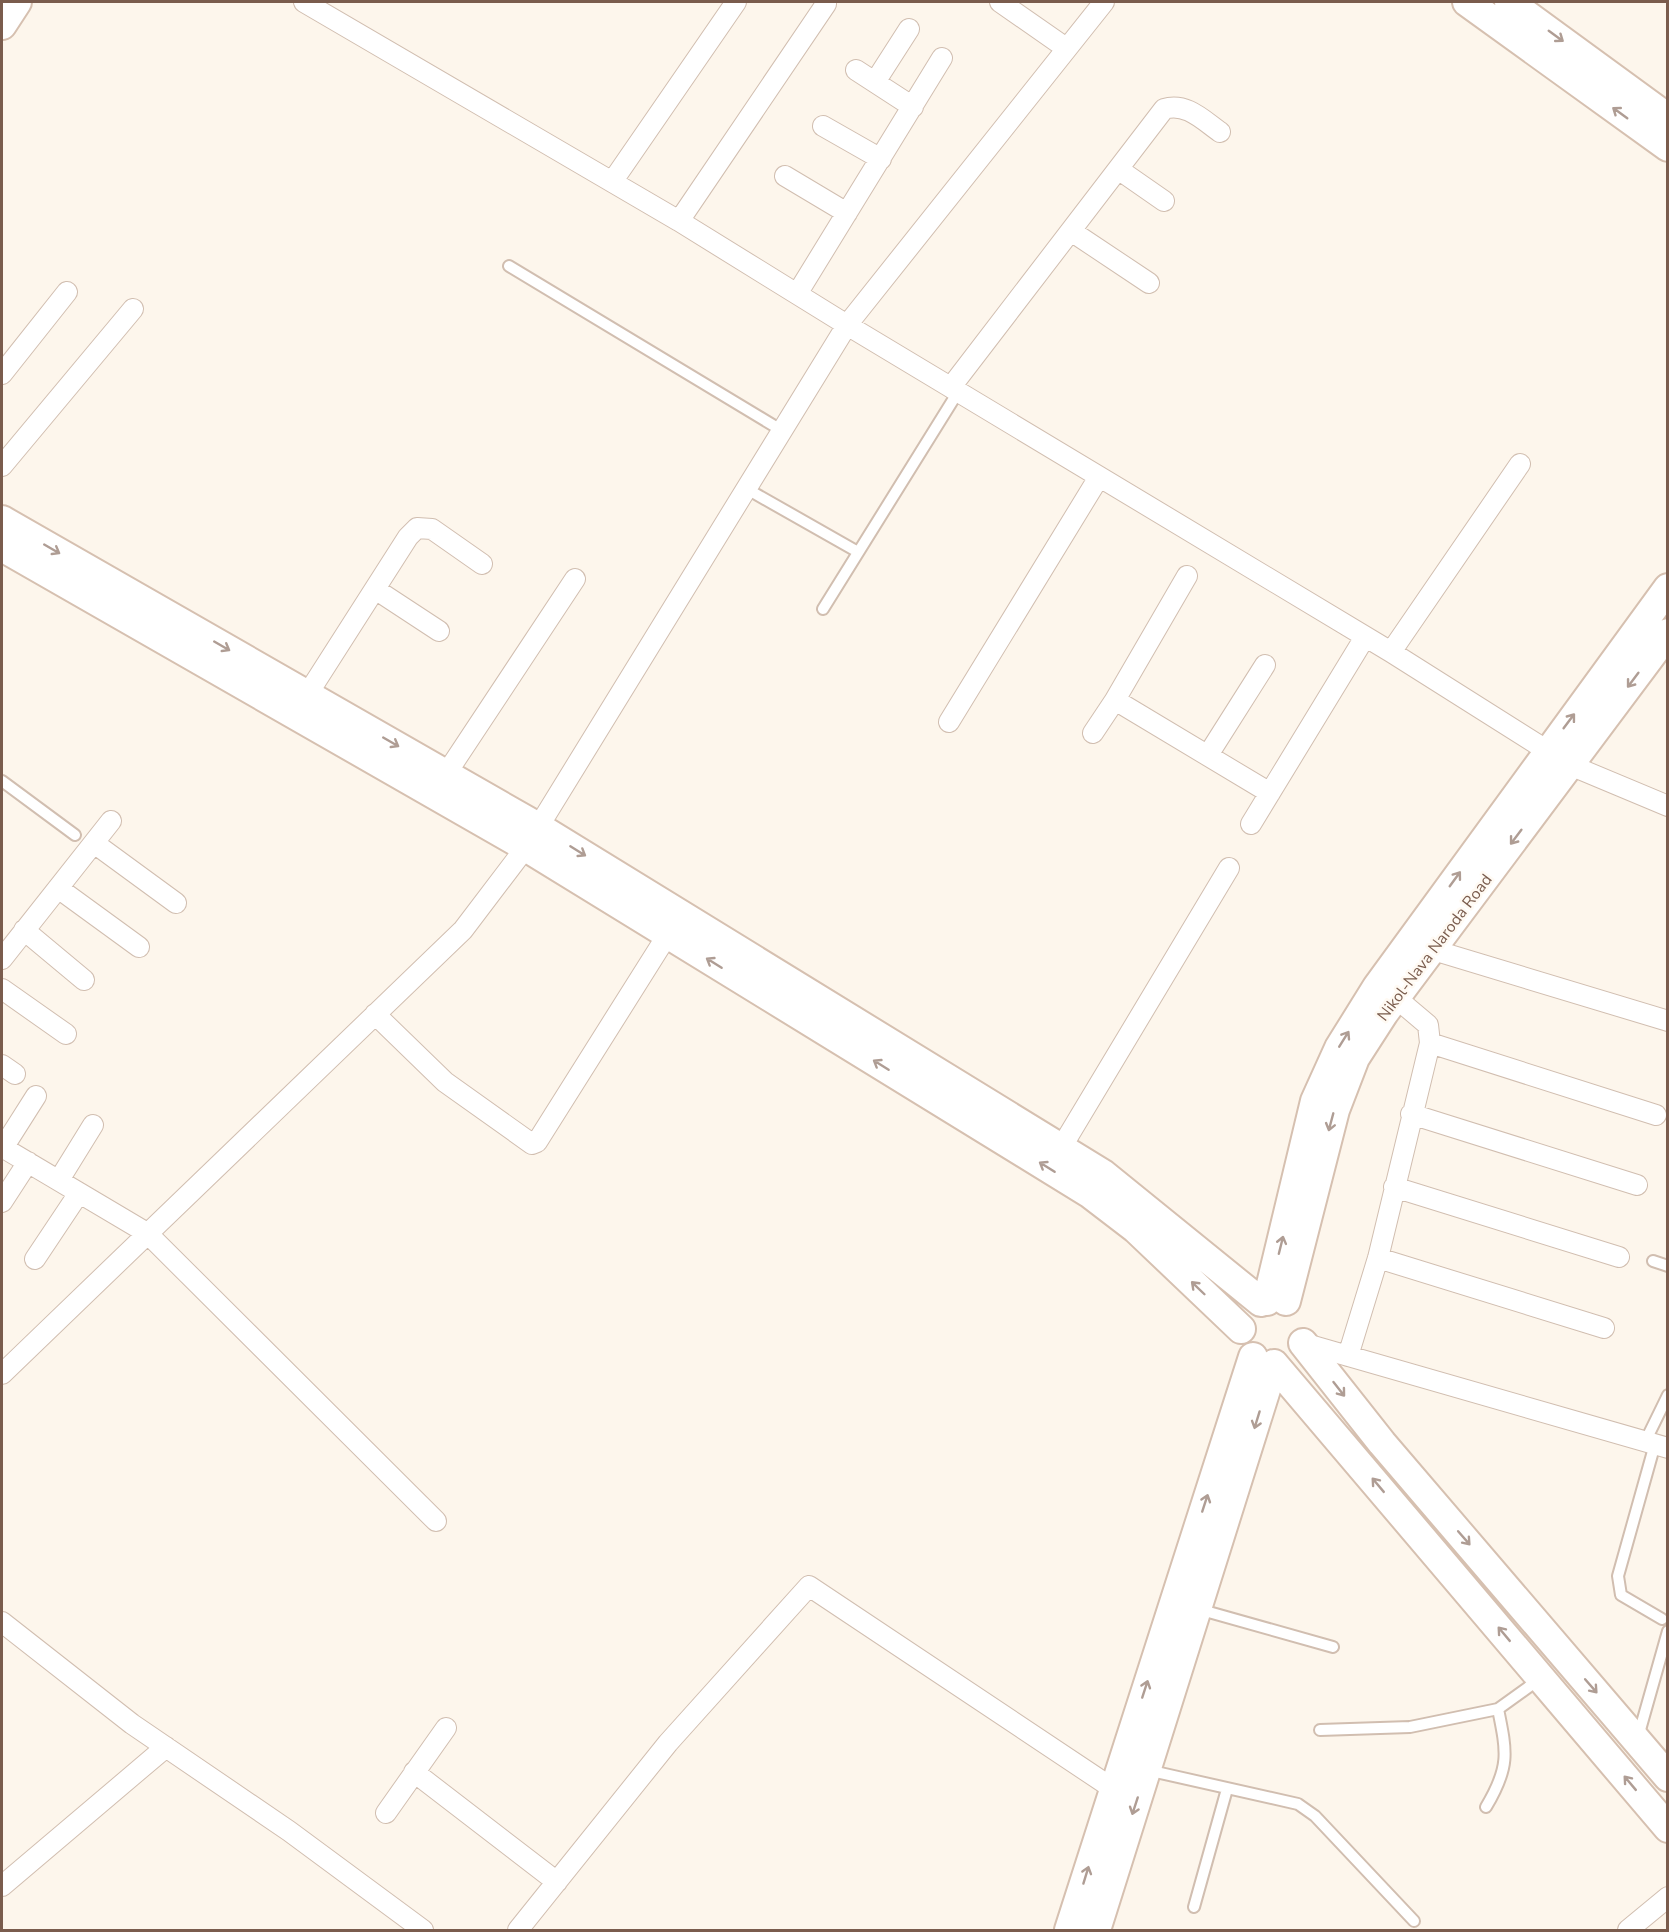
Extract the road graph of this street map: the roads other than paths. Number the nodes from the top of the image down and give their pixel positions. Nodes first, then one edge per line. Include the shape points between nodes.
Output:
1 (17, 2) edge
2 (736, 2) edge
3 (1000, 2) edge
4 (1104, 2) edge
5 (1467, 2) edge
6 (311, 3) edge
7 (1515, 3) edge
8 (826, 4) dead end
9 (2, 25) edge
10 (909, 29) dead end
11 (1066, 48) junction
12 (942, 58) dead end
13 (856, 70) dead end
14 (875, 82) junction
15 (913, 107) junction
16 (1668, 118) edge
17 (823, 126) dead end
18 (1220, 132) dead end
19 (1668, 147) edge
20 (880, 159) junction
21 (1118, 169) junction
22 (785, 176) dead end
23 (612, 182) junction
24 (1164, 201) dead end
25 (847, 213) junction
26 (679, 221) junction
27 (1071, 231) junction
28 (509, 266) dead end
29 (1149, 283) dead end
30 (68, 292) dead end
31 (797, 294) junction
32 (133, 309) dead end
33 (847, 325) junction
34 (2, 374) edge
35 (955, 390) junction
36 (782, 430) junction
37 (1520, 464) dead end
38 (2, 466) edge
39 (1099, 477) junction
40 (747, 489) junction
41 (2, 520) edge
42 (2, 547) edge
43 (858, 552) junction
44 (482, 564) dead end
45 (1187, 576) dead end
46 (575, 579) dead end
47 (1668, 588) edge
48 (375, 589) junction
49 (823, 609) dead end
50 (439, 631) dead end
51 (1668, 633) edge
52 (1365, 637) junction
53 (1391, 652) junction
54 (1265, 665) dead end
55 (307, 694) junction
56 (1115, 700) junction
57 (949, 722) dead end
58 (1093, 733) dead end
59 (1208, 755) junction
60 (1558, 758) junction
61 (446, 774) junction
62 (2, 782) edge
63 (1270, 793) junction
64 (1668, 806) edge
65 (111, 821) dead end
66 (1251, 824) dead end
67 (75, 835) dead end
68 (532, 837) junction
69 (94, 843) junction
70 (1229, 868) dead end
71 (58, 888) junction
72 (176, 903) dead end
73 (24, 930) junction
74 (668, 934) junction
75 (1420, 946) junction
76 (139, 947) dead end
77 (2, 959) edge
78 (84, 980) dead end
79 (2, 989) edge
80 (1396, 998) junction
81 (375, 1014) junction
82 (1668, 1021) edge
83 (66, 1034) dead end
84 (1430, 1043) junction
85 (36, 1096) dead end
86 (1411, 1114) junction
87 (1656, 1115) dead end
88 (93, 1125) dead end
89 (2, 1147) edge
90 (1061, 1148) junction
91 (28, 1162) junction
92 (58, 1180) junction
93 (1637, 1185) dead end
94 (1394, 1187) junction
95 (79, 1192) junction
96 (2, 1202) edge
97 (147, 1233) junction
98 (1619, 1257) dead end
99 (1377, 1258) junction
100 (34, 1259) dead end
101 (1653, 1261) dead end
102 (1668, 1266) edge
103 (1271, 1302) junction
104 (1604, 1328) dead end
105 (1241, 1329) junction
106 (1303, 1342) junction
107 (1348, 1356) junction
108 (1263, 1361) junction
109 (2, 1374) edge
110 (1668, 1395) edge
111 (1656, 1445) edge
112 (436, 1521) dead end
113 (1198, 1609) junction
114 (1662, 1619) dead end
115 (2, 1622) edge
116 (1668, 1631) edge
117 (1333, 1647) dead end
118 (1541, 1678) junction
119 (1498, 1709) junction
120 (446, 1728) dead end
121 (1320, 1730) dead end
122 (1637, 1740) junction
123 (166, 1747) junction
124 (1147, 1770) junction
125 (414, 1772) junction
126 (1668, 1778) edge
127 (1112, 1788) junction
128 (1227, 1789) junction
129 (1486, 1807) dead end
130 (386, 1813) dead end
131 (1668, 1828) edge
132 (557, 1882) junction
133 (2, 1886) edge
134 (1668, 1897) edge
135 (1194, 1907) dead end
136 (1414, 1921) dead end
137 (423, 1930) edge
138 (518, 1930) edge
139 (1069, 1930) edge
140 (1096, 1930) edge
141 (1628, 1930) edge

1 - 9 street
2 - 23 street
3 - 11 street
4 - 11 street
19 -> 5 street
6 - 23 street
7 -> 16 street
8 - 26 street
10 - 14 street
11 - 33 street
12 - 15 street
13 - 14 street
14 - 15 street
15 - 20 street
17 - 20 street
18 - 21 street via 1187,109 1164,109
20 - 25 street
21 - 24 street
21 - 27 street
22 - 25 street
23 - 26 street
25 - 31 street
26 - 31 street
27 - 29 street
27 - 35 street
28 - 36 lane
30 - 34 street
31 - 33 street
32 - 38 street
33 - 35 street
33 - 36 street
35 - 39 street
35 - 43 lane
36 - 40 street
37 - 53 street
39 - 52 street
39 - 57 street
40 - 43 lane
40 - 68 street
41 -> 55 street
42 - 68 street
43 - 49 lane
44 - 48 street via 432,529 417,528
45 - 56 street
46 - 61 street
60 -> 47 street
48 - 50 street
48 - 55 street
51 -> 60 street, Nikol-Nava Naroda Road
52 - 53 street
52 - 63 street
53 - 60 street
54 - 59 street
55 -> 61 street
56 - 58 street
56 - 59 street
59 - 63 street
60 - 64 street
60 - 75 street, Nikol-Nava Naroda Road
61 - 68 street
62 - 67 lane
63 - 66 street
65 - 69 street
68 - 74 street
68 - 81 street via 463,930
68 -> 90 street
69 - 71 street
69 - 72 street
70 - 90 street
71 - 73 street
71 - 76 street
73 - 77 street
73 - 78 street
74 - 81 street via 537,1142 532,1144 445,1082
105 -> 74 street via 1136,1229 1089,1193
75 - 80 street, Nikol-Nava Naroda Road
75 - 82 street
103 -> 75 street via 1316,1101 1339,1048
79 - 83 street
80 - 84 street via 1428,1025
80 -> 103 street, Nikol-Nava Naroda Road via 1355,1059
81 - 97 street
84 - 86 street
84 - 87 street
85 - 89 street
86 - 93 street
86 - 94 street
88 - 92 street
89 - 91 street
90 - 103 street via 1103,1174
91 - 92 street
91 - 96 street
92 - 95 street
94 - 98 street
94 - 99 street
95 - 97 street
95 - 100 street
97 - 109 street
97 - 112 street
99 - 104 street
99 - 107 street
101 - 102 lane
103 - 105 street via 1248,1313
103 - 106 street via 1292,1307 1303,1321
105 - 108 street via 1242,1340
106 - 107 street
106 - 108 street via 1286,1361
106 -> 122 street via 1382,1443
107 - 111 street
108 -> 113 street
118 -> 108 street
127 -> 108 street
110 - 111 lane
111 - 114 lane via 1618,1576 1621,1595
113 - 117 lane
113 - 124 street
115 - 123 street
116 - 122 lane
118 - 119 lane
131 -> 118 street
119 - 121 lane via 1410,1727
119 - 129 lane via 1506,1750 1501,1783
120 - 125 street
122 - 126 street
123 - 133 street
123 - 137 street
124 - 128 lane
124 -> 140 street
125 - 130 street
125 - 132 street
127 - 132 street via 809,1586 668,1743
139 -> 127 street
128 - 135 lane
128 - 136 lane via 1298,1804 1315,1816
132 - 138 street
134 - 141 street

